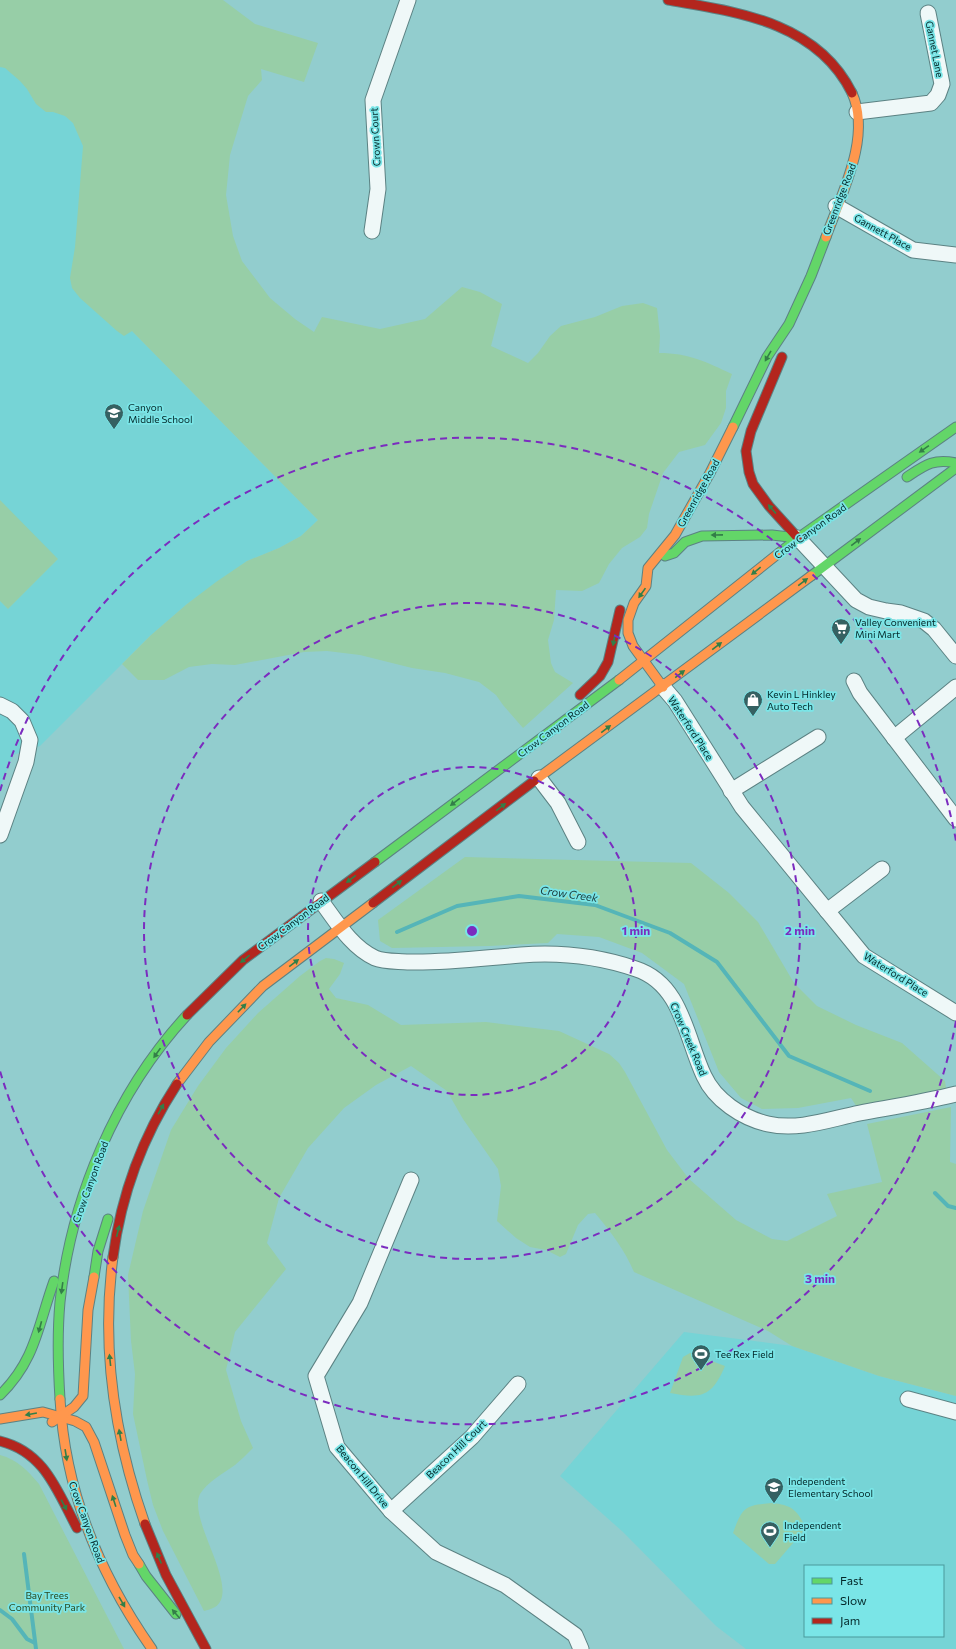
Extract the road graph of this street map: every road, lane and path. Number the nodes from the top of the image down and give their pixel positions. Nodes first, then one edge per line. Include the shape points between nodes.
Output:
1 (408, 0) edge
2 (668, 0) edge
3 (928, 13) dead end
4 (857, 112) junction
5 (836, 206) junction
6 (372, 231) dead end
7 (956, 256) edge
8 (790, 324) junction
9 (956, 427) edge
10 (956, 464) edge
11 (956, 468) edge
12 (902, 480) dead end
13 (875, 484) junction
14 (890, 486) dead end
15 (798, 538) junction
16 (657, 557) junction
17 (825, 566) junction
18 (648, 568) junction
19 (637, 581) dead end
20 (627, 597) dead end
21 (956, 656) edge
22 (644, 662) junction
23 (854, 681) dead end
24 (663, 687) junction
25 (956, 687) edge
26 (0, 705) edge
27 (542, 737) junction
28 (818, 737) dead end
29 (894, 738) junction
30 (539, 778) junction
31 (731, 791) junction
32 (956, 820) edge
33 (0, 835) edge
34 (578, 842) dead end
35 (882, 869) dead end
36 (321, 901) junction
37 (827, 911) junction
38 (340, 927) junction
39 (956, 1013) edge
40 (956, 1094) edge
41 (132, 1175) junction
42 (411, 1180) dead end
43 (68, 1252) junction
44 (518, 1384) dead end
45 (0, 1395) edge
46 (908, 1399) dead end
47 (956, 1412) edge
48 (61, 1417) junction
49 (0, 1419) edge
50 (45, 1425) dead end
51 (0, 1441) edge
52 (391, 1511) junction
53 (111, 1583) junction
54 (204, 1646) edge
55 (152, 1649) edge
56 (581, 1649) edge

1 - 6 street, Crown Court via 373,100 378,189
2 - 4 main road, Greenridge Road via 728,10 780,26 813,45 846,79
3 - 4 street, Gannet Lane via 942,84 938,95 931,103
4 - 5 main road, Greenridge Road via 858,134 854,161
5 - 7 street, Gannett Place via 913,250
5 - 8 main road, Greenridge Road via 811,276
15 -> 8 main road, Greenridge Road via 753,484 746,451 751,431 787,345
8 -> 16 main road, Greenridge Road via 767,357 692,506
9 -> 13 main road, Crow Canyon Road
10 - 12 main road via 943,460 927,463
17 -> 11 main road
13 - 14 main road
13 - 15 main road, Crow Canyon Road
15 -> 16 main road via 772,535 702,536 685,542 674,553
15 - 17 street
15 -> 22 main road, Crow Canyon Road
16 - 18 main road, Greenridge Road
17 - 21 street via 856,600 869,607 901,613 924,621
24 -> 17 main road
18 - 19 main road, Greenridge Road
18 -> 22 main road via 646,586 634,603 628,620 628,633
20 -> 27 main road via 620,611 608,662 600,676
22 - 24 main road
22 - 27 main road, Crow Canyon Road
23 - 29 street via 860,694
30 -> 24 main road
24 - 31 street, Waterford Place via 675,701
25 - 29 street
26 - 33 street via 12,711 22,721 30,740 26,762
27 -> 36 main road, Crow Canyon Road
28 - 31 street
29 - 32 street
30 - 34 street via 558,803
38 -> 30 main road
31 - 37 street, Waterford Place
35 - 37 street
36 - 38 street, Crow Creek Road
36 -> 43 main road, Crow Canyon Road via 243,960 196,1005 142,1074 106,1137 80,1204
37 - 39 street, Waterford Place via 864,956
38 - 40 street, Crow Creek Road via 360,949 376,959 434,962 572,954 595,957 637,969 654,978 670,994 704,1076 716,1093 730,1106 766,1124 784,1127 815,1124
41 -> 38 main road via 163,1105 209,1042 263,986
41 - 48 main road via 112,1205 98,1251 88,1310 83,1396
54 -> 41 main road via 166,1575 148,1532 123,1452 114,1399 109,1355 111,1274 116,1236
42 - 52 street, Beacon Hill Drive via 360,1303 316,1376 337,1447
43 -> 45 main road via 50,1292 38,1335 28,1359 20,1374
43 -> 48 main road, Crow Canyon Road via 58,1327
44 - 52 street, Beacon Hill Court via 472,1437
46 - 47 street
48 -> 49 main road via 43,1412
48 - 50 main road
48 -> 53 main road, Crow Canyon Road via 67,1460 79,1503
54 -> 48 main road via 167,1604 133,1555 94,1442 86,1427
51 -> 53 main road via 26,1451 47,1472
52 - 56 street, Beacon Hill Drive via 436,1552 505,1585 575,1635
53 -> 55 main road, Crow Canyon Road

